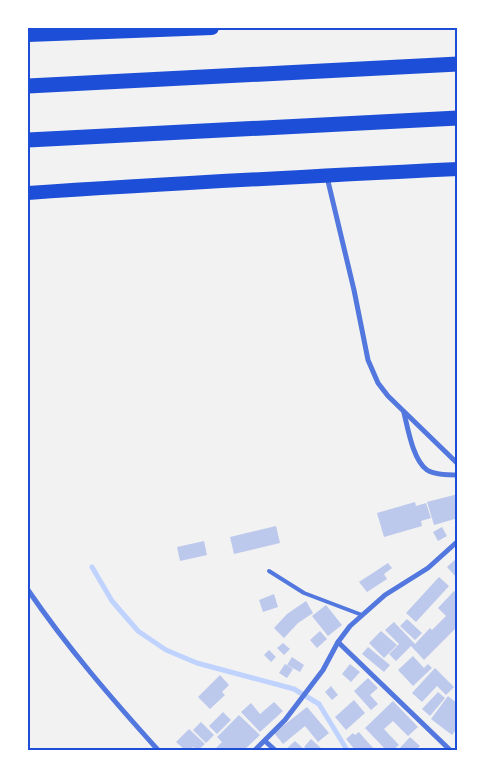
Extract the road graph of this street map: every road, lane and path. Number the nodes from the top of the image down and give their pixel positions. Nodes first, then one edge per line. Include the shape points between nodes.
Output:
1 (212, 28) edge
2 (28, 35) edge
3 (458, 64) edge
4 (28, 86) edge
5 (458, 118) edge
6 (28, 140) edge
7 (458, 169) edge
8 (326, 177) junction
9 (28, 193) edge
10 (404, 413) junction
11 (458, 464) edge
12 (458, 475) edge
13 (458, 541) edge
14 (269, 571) dead end
15 (28, 590) edge
16 (362, 615) junction
17 (338, 642) junction
18 (265, 741) junction
19 (158, 750) edge
20 (255, 750) edge
21 (275, 750) edge
22 (450, 750) edge

1 - 2 highway
3 - 4 highway
5 - 6 highway
7 - 8 highway
8 - 9 highway
8 - 10 street via 368,360 378,383
10 - 11 street
10 - 12 street via 421,465 428,471
13 - 16 street via 428,568
14 - 16 lane via 304,593
15 - 19 street via 73,652
16 - 17 street
17 - 18 street via 323,670
17 - 22 street
18 - 20 street
18 - 21 street

